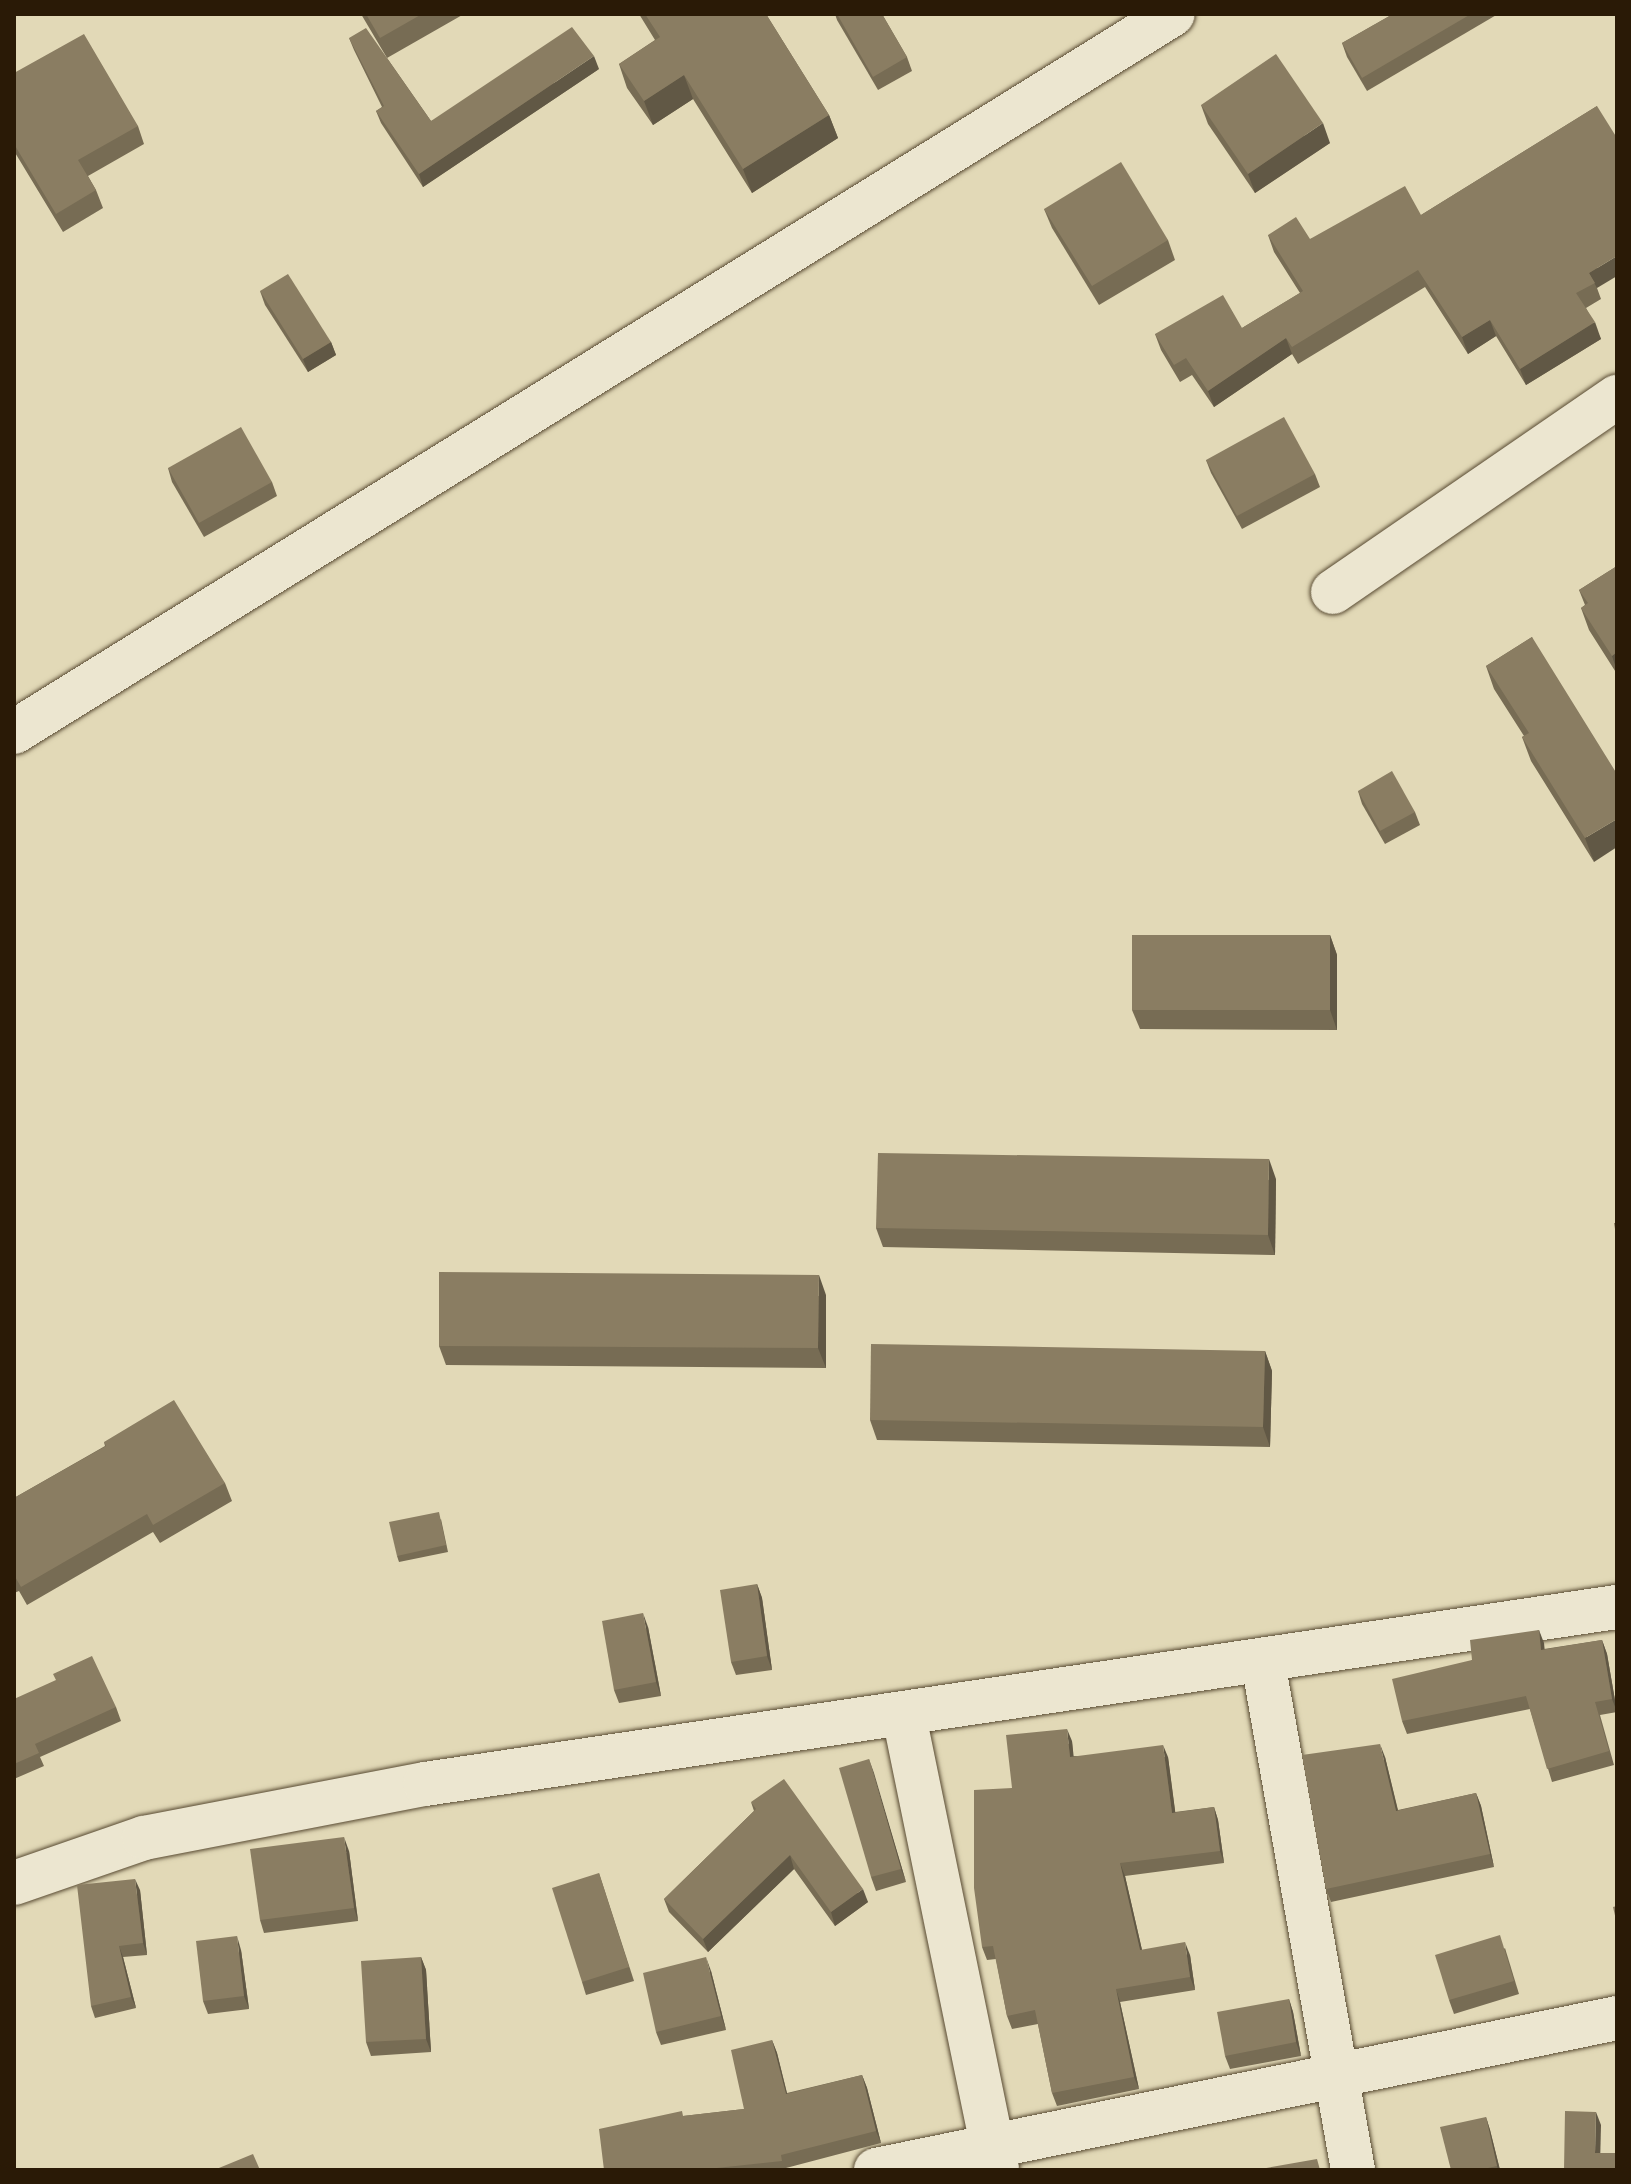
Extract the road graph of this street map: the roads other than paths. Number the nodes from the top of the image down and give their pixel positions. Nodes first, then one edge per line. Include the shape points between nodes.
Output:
1 (1173, 14) edge
2 (1617, 397) edge
3 (1333, 592) dead end
4 (14, 732) edge
5 (1616, 1614) edge
6 (1263, 1662) junction
7 (904, 1716) junction
8 (14, 1883) edge
9 (1617, 2018) edge
10 (1336, 2079) junction
11 (995, 2159) edge
12 (876, 2170) edge
13 (1353, 2170) edge

1 - 4 street
2 - 3 street
5 - 6 street
6 - 7 street
6 - 10 street
7 - 8 street via 425,1784 144,1838
7 - 11 street
9 - 10 street
10 - 11 street
10 - 13 street
11 - 12 street

